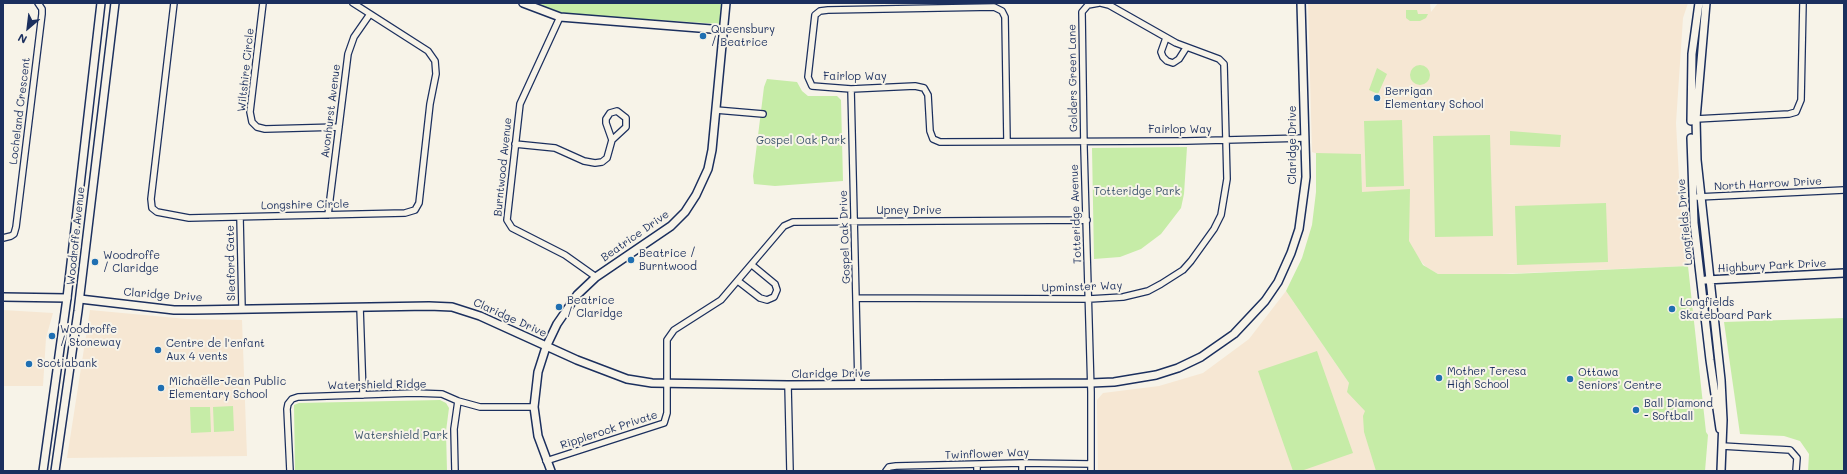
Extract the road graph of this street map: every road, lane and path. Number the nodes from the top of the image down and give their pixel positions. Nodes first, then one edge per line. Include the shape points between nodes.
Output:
1 (38, 3) edge
2 (101, 3) edge
3 (115, 3) edge
4 (174, 3) edge
5 (263, 3) edge
6 (353, 3) edge
7 (522, 3) edge
8 (726, 3) edge
9 (1100, 3) edge
10 (1301, 3) edge
11 (1699, 3) edge
12 (1706, 3) edge
13 (1803, 3) edge
14 (929, 6) edge
15 (370, 14) junction
16 (560, 17) junction
17 (724, 30) junction
18 (1166, 38) junction
19 (1186, 48) junction
20 (851, 89) junction
21 (716, 110) junction
22 (763, 114) dead end
23 (1696, 119) junction
24 (339, 127) junction
25 (1304, 138) junction
26 (612, 140) junction
27 (1227, 140) junction
28 (1007, 141) junction
29 (1084, 141) junction
30 (515, 144) junction
31 (1844, 190) edge
32 (1692, 197) junction
33 (1701, 197) junction
34 (328, 215) junction
35 (240, 216) junction
36 (1086, 220) junction
37 (854, 221) junction
38 (3, 238) edge
39 (752, 265) junction
40 (1844, 273) edge
41 (596, 277) junction
42 (1702, 280) junction
43 (1710, 280) junction
44 (738, 281) junction
45 (3, 297) edge
46 (67, 298) junction
47 (856, 298) junction
48 (80, 299) junction
49 (1089, 299) junction
50 (360, 307) junction
51 (242, 309) junction
52 (546, 347) junction
53 (1091, 383) junction
54 (668, 384) junction
55 (858, 384) junction
56 (788, 385) junction
57 (363, 395) junction
58 (458, 401) junction
59 (534, 407) junction
60 (1722, 437) junction
61 (1722, 446) junction
62 (546, 461) junction
63 (1022, 463) junction
64 (1091, 464) junction
65 (930, 468) edge
66 (977, 468) edge
67 (43, 471) edge
68 (55, 471) edge
69 (290, 471) edge
70 (455, 471) edge
71 (550, 471) edge
72 (790, 471) edge
73 (886, 471) edge
74 (1022, 471) edge
75 (1091, 471) edge
76 (1721, 471) edge
77 (1796, 471) edge

1 - 38 street, Locheland Crescent via 42,14 16,227 14,234
2 - 46 street, Woodroffe Avenue
3 - 48 street, Woodroffe Avenue
4 - 35 street, Longshire Circle via 152,208 162,214 189,218
5 - 24 street, Wiltshire Circle via 250,112 252,122 257,127 265,129
6 - 15 street, Longshire Circle
7 - 16 street
8 - 17 street, Beatrice Drive
9 - 18 street, Golders Green Lane via 1109,5
9 - 29 street, Golders Green Lane via 1088,5 1082,12
10 - 25 street, Claridge Drive
11 - 32 street, Longfields Drive via 1692,54
12 - 23 street, Longfields Drive
13 - 23 street via 1801,100 1796,112
14 - 20 street, Fairlop Way via 828,10 815,15 808,77 812,86
14 - 28 street, Fairlop Way via 994,7 1002,11 1005,18
15 - 24 street, Avonhurst Avenue via 354,36 348,54
15 - 34 street, Longshire Circle via 428,51 435,61 436,74 419,202 415,210 405,213
16 - 17 street
16 - 30 street, Burntwood Avenue via 520,104
17 - 21 street, Beatrice Drive
18 - 19 street, Golders Green Lane
18 - 19 street via 1161,52 1167,61 1173,63 1179,59
19 - 27 street, Golders Green Lane via 1219,59 1224,64
20 - 28 street, Fairlop Way via 915,86 924,88 928,96 930,131 933,138 940,142
20 - 37 street, Gospel Oak Drive
21 - 22 street
21 - 41 street, Beatrice Drive via 708,169 688,208 663,232
23 - 33 street, Longfields Drive
24 - 34 street, Avonhurst Avenue
25 - 27 street, Fairlop Way
25 - 53 street, Claridge Drive via 1306,177 1299,228 1278,282 1252,316 1217,347 1178,368 1134,380
26 - 26 street via 626,127 626,118 617,111 610,113 606,119
26 - 30 street via 607,158 595,163 555,148
27 - 29 street, Fairlop Way
27 - 49 street, Upminster Way via 1227,179 1221,215 1191,261 1183,270 1148,290 1123,297
28 - 29 street, Fairlop Way
29 - 36 street, Totteridge Avenue
30 - 41 street, Burntwood Avenue via 506,220 509,226 565,255
31 - 33 street, North Harrow Drive
32 - 33 street, North Harrow Drive
32 - 42 street, Longfields Drive
33 - 43 street, Longfields Drive
34 - 35 street, Longshire Circle
35 - 51 street, Sleaford Gate
36 - 37 street, Upney Drive
36 - 49 street, Totteridge Avenue
37 - 39 street, Upney Drive via 793,222 784,226
37 - 47 street, Gospel Oak Drive
39 - 44 street, Upney Drive
39 - 44 street via 775,284 777,290 774,297 767,300 760,298
40 - 43 street, Highbury Park Drive
41 - 52 street, Beatrice Drive via 569,305
42 - 43 street, Highbury Park Drive
42 - 60 street, Longfields Drive via 1710,360
43 - 60 street, Longfields Drive via 1721,380
44 - 54 street, Upney Drive via 721,300 674,330 667,340
45 - 46 street
46 - 48 street
46 - 67 street, Woodroffe Avenue
47 - 49 street, Upminster Way
47 - 55 street, Gospel Oak Drive
48 - 51 street, Claridge Drive via 174,310
48 - 68 street, Woodroffe Avenue
49 - 53 street, Totteridge Avenue
50 - 51 street, Claridge Drive
50 - 52 street, Claridge Drive via 429,306 462,309
50 - 57 street
52 - 54 street, Claridge Drive via 627,378
52 - 59 street, Beatrice Drive via 538,372
53 - 55 street, Claridge Drive
53 - 64 street, Totteridge Avenue
54 - 56 street, Claridge Drive
54 - 62 street, Ripplerock Private via 664,423
55 - 56 street, Claridge Drive
56 - 72 street
57 - 58 street, Watershield Ridge via 442,394
57 - 69 street, Watershield Ridge via 292,399 287,409
58 - 59 street, Watershield Ridge via 491,408
58 - 70 street via 454,429
59 - 62 street, Beatrice Drive
60 - 61 street, Longfields Drive
61 - 76 street, Longfields Drive
61 - 77 street via 1790,450 1797,458
62 - 71 street, Beatrice Drive
63 - 64 street, Twinflower Way
63 - 66 street, Twinflower Way
63 - 74 street
64 - 75 street, Totteridge Avenue
65 - 66 street, Twinflower Way
65 - 73 street, Twinflower Way via 896,466 889,467

